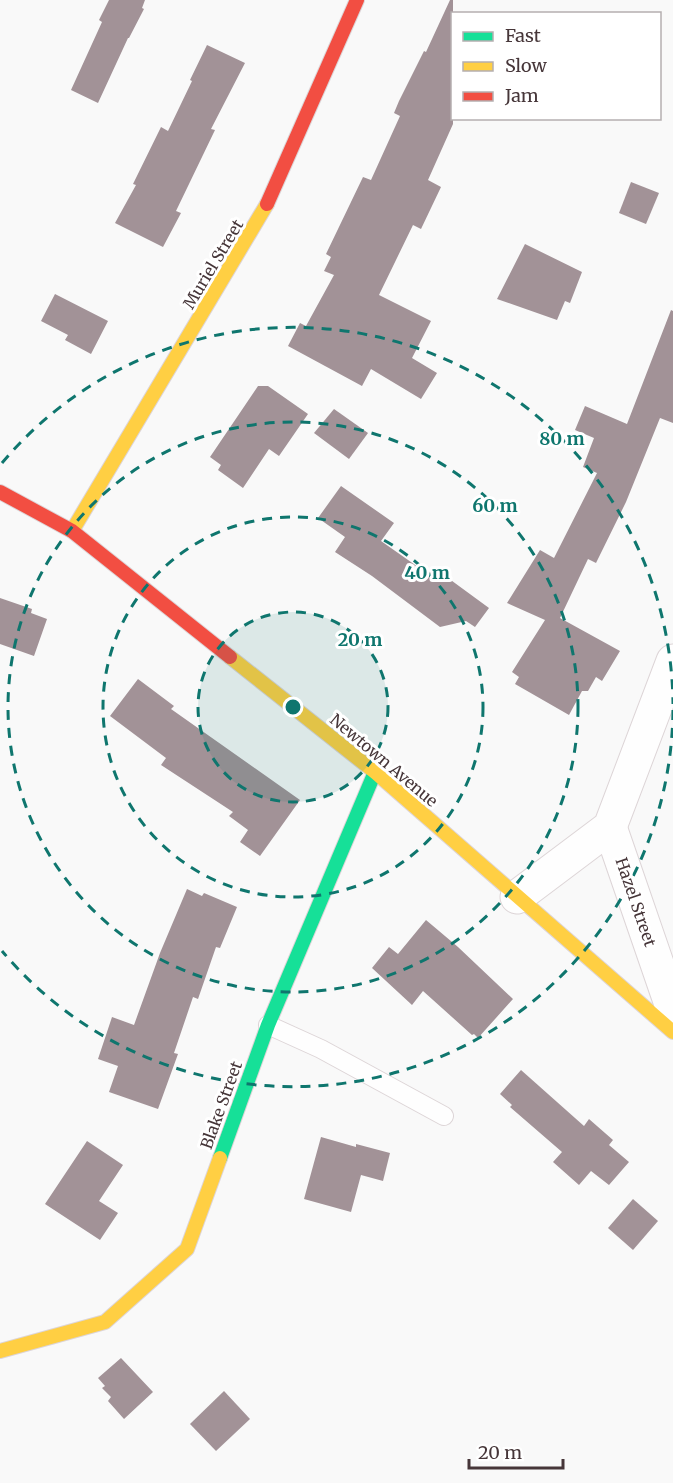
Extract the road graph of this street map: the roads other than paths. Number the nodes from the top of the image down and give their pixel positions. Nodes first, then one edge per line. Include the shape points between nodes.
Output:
1 (357, 0) edge
2 (0, 492) edge
3 (72, 531) junction
4 (673, 661) edge
5 (375, 772) junction
6 (610, 827) junction
7 (517, 897) junction
8 (673, 1010) edge
9 (268, 1025) junction
10 (673, 1032) edge
11 (444, 1116) dead end
12 (0, 1351) edge

1 - 3 street, Muriel Street via 265,210
2 - 3 street, Newtown Avenue
3 - 5 street, Newtown Avenue
4 - 6 street
5 - 7 street, Newtown Avenue
5 - 9 street, Blake Street
6 - 7 street
6 - 8 street, Hazel Street
7 - 10 street, Newtown Avenue
9 - 11 lane
9 - 12 street, Blake Street via 187,1249 105,1322

